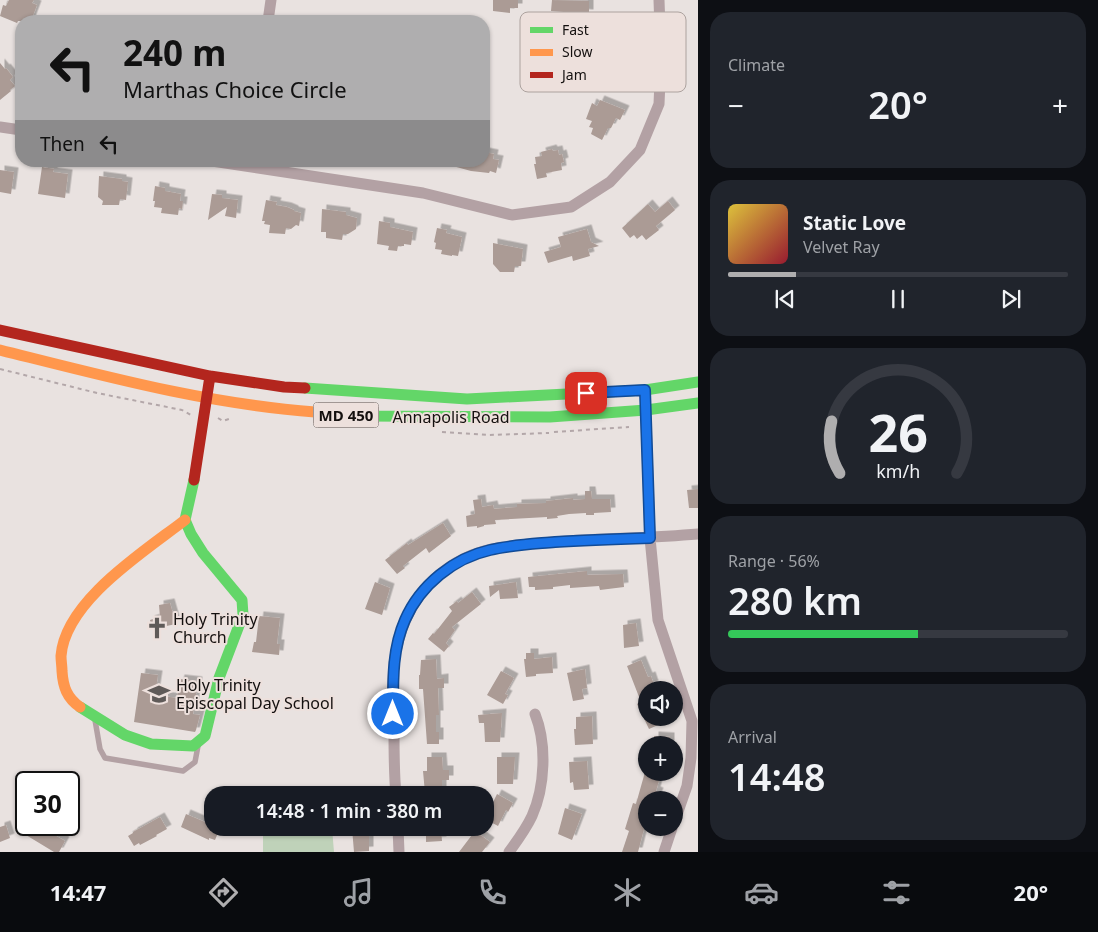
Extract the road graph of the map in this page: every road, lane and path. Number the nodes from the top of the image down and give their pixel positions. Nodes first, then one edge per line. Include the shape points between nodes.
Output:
1 (271, 0) edge
2 (269, 15) edge
3 (660, 92) edge
4 (0, 127) edge
5 (15, 129) edge
6 (263, 167) edge
7 (0, 330) edge
8 (0, 350) edge
9 (210, 376) junction
10 (698, 382) edge
11 (645, 390) junction
12 (207, 399) junction
13 (698, 404) edge
14 (646, 410) junction
15 (184, 520) junction
16 (698, 534) edge
17 (650, 538) junction
18 (535, 714) dead end
19 (94, 716) junction
20 (200, 742) junction
21 (396, 786) edge
22 (683, 795) edge
23 (398, 836) edge
24 (669, 836) edge
25 (399, 852) edge
26 (508, 852) edge
27 (664, 852) edge

1 - 2 street
3 - 6 street via 659,104 640,150 610,182 571,207 512,215 423,193
4 - 5 street
7 - 9 main road, Annapolis Road / MD 450
8 - 12 main road, Annapolis Road / MD 450
9 - 11 main road, Annapolis Road / MD 450 via 284,387 468,399
9 - 12 main road
10 - 11 main road, Annapolis Road / MD 450
11 - 14 street
12 - 14 main road, Annapolis Road / MD 450 via 271,409 360,416 550,417
12 - 15 main road
13 - 14 main road, Annapolis Road / MD 450
14 - 17 street
15 - 19 main road via 102,585 67,633 61,656 63,684 71,701
15 - 20 main road via 203,553 242,600 243,609 238,631 219,678 205,736
16 - 17 street
17 - 21 street via 568,541 489,550 465,559 439,575 420,593 405,620 396,653 393,694
17 - 22 street via 658,620 692,722 690,769
18 - 26 street via 542,744 538,797 528,824
19 - 20 main road via 125,735 151,744 193,746
19 - 20 lane via 100,749 105,758 183,772 195,762
23 - 25 street
24 - 27 street

